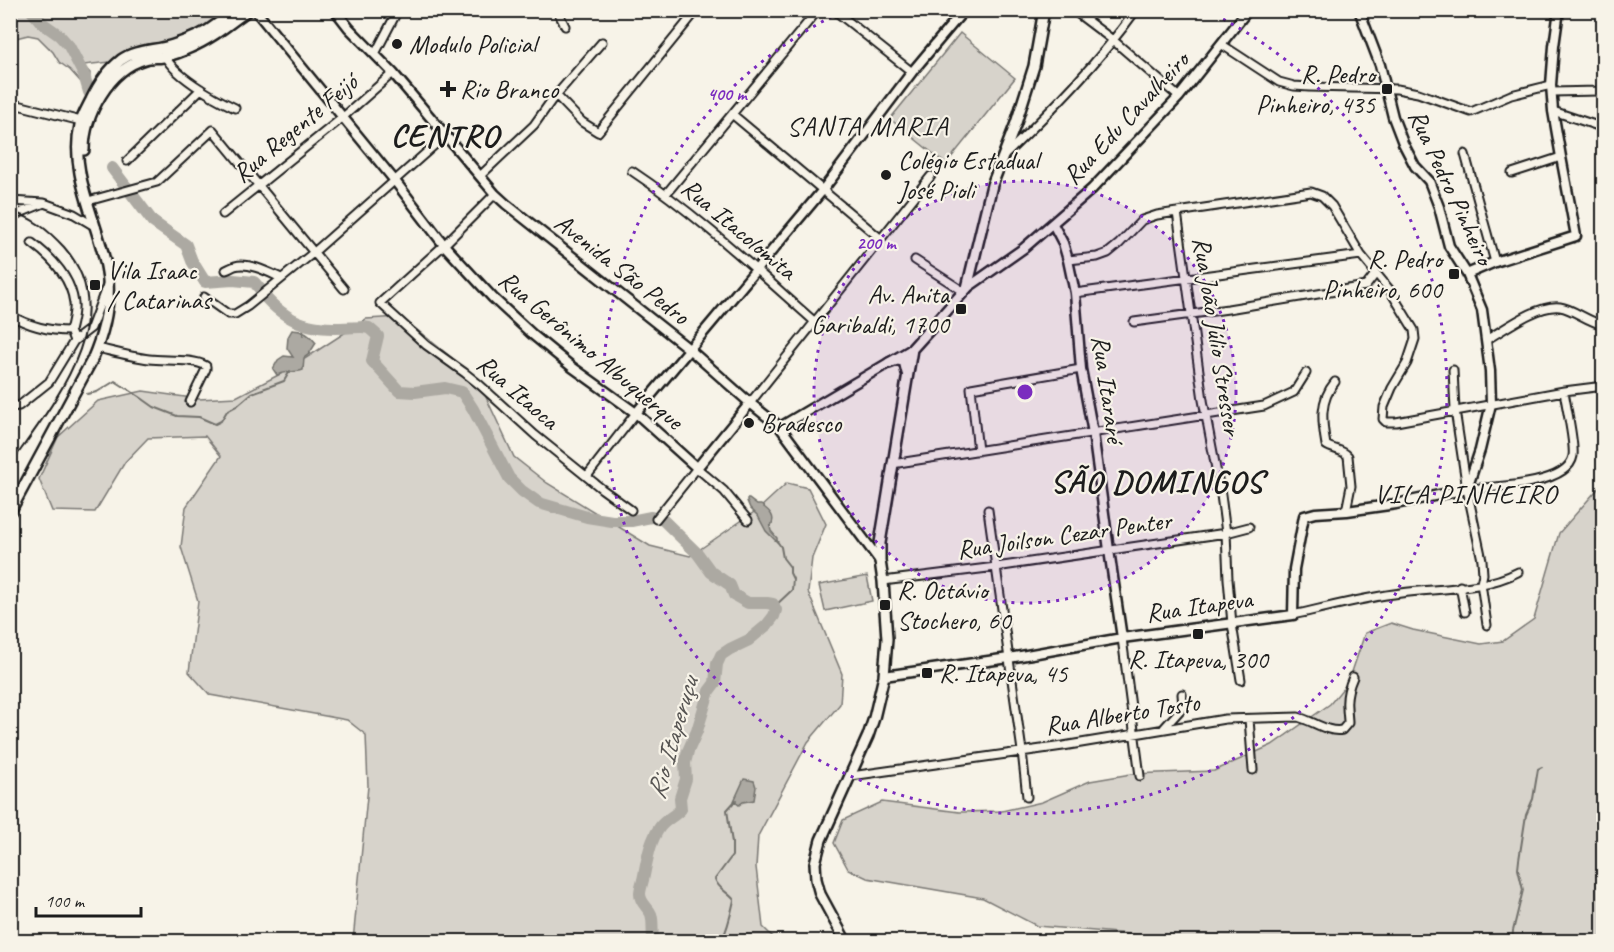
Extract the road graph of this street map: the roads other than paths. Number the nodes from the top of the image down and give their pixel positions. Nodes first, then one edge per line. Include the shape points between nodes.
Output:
1 (236, 10) edge
2 (248, 10) edge
3 (255, 10) edge
4 (335, 10) edge
5 (398, 10) edge
6 (557, 10) edge
7 (818, 10) edge
8 (834, 10) edge
9 (964, 10) edge
10 (1044, 10) edge
11 (1073, 10) edge
12 (1136, 10) edge
13 (1248, 10) edge
14 (1359, 10) edge
15 (1559, 10) edge
16 (693, 12) edge
17 (565, 26) dead end
18 (1114, 41) junction
19 (602, 42) dead end
20 (1221, 44) junction
21 (164, 52) junction
22 (375, 54) junction
23 (912, 72) junction
24 (393, 73) junction
25 (1552, 88) junction
26 (201, 89) junction
27 (1387, 89) junction
28 (1602, 91) edge
29 (556, 95) junction
30 (1179, 97) junction
31 (10, 103) edge
32 (235, 108) dead end
33 (1553, 111) junction
34 (732, 114) junction
35 (342, 118) junction
36 (81, 122) junction
37 (1016, 123) junction
38 (1604, 128) edge
39 (1030, 131) junction
40 (446, 135) junction
41 (1465, 154) dead end
42 (1003, 157) junction
43 (1561, 157) junction
44 (127, 161) dead end
45 (632, 171) dead end
46 (81, 173) junction
47 (1512, 174) dead end
48 (480, 176) junction
49 (931, 177) dead end
50 (395, 181) junction
51 (259, 186) junction
52 (822, 192) junction
53 (495, 194) junction
54 (666, 194) junction
55 (10, 201) edge
56 (88, 201) junction
57 (44, 203) junction
58 (1177, 212) junction
59 (223, 214) dead end
60 (10, 217) edge
61 (1053, 224) junction
62 (96, 227) junction
63 (880, 239) junction
64 (32, 243) dead end
65 (444, 245) junction
66 (313, 253) junction
67 (1361, 255) junction
68 (915, 260) dead end
69 (975, 260) junction
70 (1068, 260) junction
71 (1495, 262) junction
72 (756, 269) junction
73 (996, 269) junction
74 (226, 270) dead end
75 (1376, 273) junction
76 (1467, 274) junction
77 (281, 278) junction
78 (1186, 278) junction
79 (108, 283) junction
80 (344, 289) dead end
81 (965, 290) junction
82 (1075, 292) junction
83 (204, 297) dead end
84 (1191, 314) junction
85 (10, 315) edge
86 (815, 322) junction
87 (1134, 322) dead end
88 (1604, 325) edge
89 (70, 331) junction
90 (1486, 340) junction
91 (74, 341) junction
92 (97, 348) junction
93 (689, 349) junction
94 (912, 349) junction
95 (889, 363) junction
96 (1081, 369) junction
97 (1453, 370) dead end
98 (1306, 373) dead end
99 (908, 378) junction
100 (1335, 382) dead end
101 (1604, 386) edge
102 (1564, 391) junction
103 (189, 402) dead end
104 (750, 403) junction
105 (1491, 404) junction
106 (10, 407) edge
107 (1455, 410) junction
108 (636, 413) junction
109 (1207, 415) junction
110 (780, 427) junction
111 (1093, 433) junction
112 (978, 451) junction
113 (892, 464) junction
114 (697, 468) junction
115 (587, 476) junction
116 (1467, 489) junction
117 (631, 510) dead end
118 (988, 510) dead end
119 (1346, 511) junction
120 (10, 512) edge
121 (656, 519) dead end
122 (748, 520) dead end
123 (1249, 527) dead end
124 (881, 533) junction
125 (1226, 533) junction
126 (864, 540) junction
127 (1108, 550) junction
128 (880, 561) junction
129 (996, 567) junction
130 (1518, 572) dead end
131 (884, 581) junction
132 (1481, 583) junction
133 (1460, 586) junction
134 (1465, 612) dead end
135 (1293, 615) junction
136 (1232, 624) junction
137 (1487, 625) dead end
138 (1122, 638) junction
139 (1009, 658) junction
140 (884, 676) junction
141 (1353, 677) dead end
142 (1241, 680) dead end
143 (1182, 694) dead end
144 (1249, 718) junction
145 (1164, 728) junction
146 (1135, 733) junction
147 (1022, 751) junction
148 (1253, 770) dead end
149 (851, 776) junction
150 (1140, 776) dead end
151 (1027, 796) dead end
152 (846, 942) edge

1 - 21 main road via 209,30
2 - 21 main road via 212,37 188,49
3 - 35 street, Rua Gerônimo Albuquerque
4 - 22 street, Avenida São Pedro
5 - 22 street
6 - 17 street
7 - 34 street
8 - 23 street
9 - 23 street
10 - 37 main road via 1034,66
11 - 18 street
12 - 18 street
13 - 20 street, Rua Edu Cavalheiro
14 - 27 street, Rua Pedro Pinheiro
15 - 25 street
16 - 29 street via 598,132 582,122
18 - 30 street
18 - 39 street
19 - 29 street
20 - 27 street via 1279,82 1309,87
20 - 30 street, Rua Edu Cavalheiro
21 - 26 street
21 - 36 main road via 136,52 122,59 101,82
21 - 46 main road via 127,66 110,82 87,124
22 - 24 street, Avenida São Pedro
23 - 52 street
24 - 35 street, Rua Regente Feijó
24 - 40 street, Avenida São Pedro
25 - 27 street via 1511,95 1471,112 1418,93
25 - 28 street
25 - 33 street
26 - 32 street
26 - 44 street
27 - 76 street, Rua Pedro Pinheiro via 1402,143 1429,182 1449,246
29 - 48 street via 534,125
30 - 61 street, Rua Edu Cavalheiro
31 - 36 street
33 - 38 street
33 - 43 street
34 - 52 street
34 - 54 street
35 - 50 street, Rua Gerônimo Albuquerque
35 - 51 street, Rua Regente Feijó
36 - 46 main road
37 - 39 street via 1020,131
37 - 42 main road
39 - 42 street
40 - 48 street, Avenida São Pedro
40 - 50 street
41 - 71 street
42 - 69 main road via 992,185
43 - 47 street
43 - 71 street via 1576,236
45 - 54 street, Rua Itacolomita
46 - 56 main road
48 - 53 street, Avenida São Pedro
49 - 63 street
50 - 65 street, Rua Gerônimo Albuquerque
50 - 66 street
51 - 56 street via 213,130 157,182
51 - 59 street, Rua Regente Feijó
51 - 66 street
52 - 63 street
52 - 72 street
53 - 65 street
53 - 93 street, Avenida São Pedro
54 - 72 street, Rua Itacolomita
55 - 57 street
56 - 62 main road
57 - 60 street
57 - 62 street via 75,214
58 - 67 street via 1311,192 1332,206
58 - 70 street via 1142,220 1108,253
58 - 78 street, Rua João Júlio Stresser
61 - 70 street, Rua Itararé
61 - 73 street, Rua Edu Cavalheiro
62 - 79 main road
63 - 86 street
64 - 89 street via 60,271 69,288 74,302
65 - 108 street, Rua Gerônimo Albuquerque via 533,335
65 - 115 street, Rua Itaoca via 380,303
66 - 77 street
66 - 80 street
67 - 75 street
67 - 78 street
68 - 81 street
69 - 73 street via 983,270
69 - 81 main road
70 - 82 street, Rua Itararé
71 - 76 street
72 - 86 street, Rua Itacolomita
72 - 93 street
73 - 81 street, Rua Edu Cavalheiro
74 - 77 street via 248,266
75 - 84 street via 1366,286
75 - 107 street via 1414,330 1415,339 1384,407 1383,418 1396,422
76 - 90 street, Rua Pedro Pinheiro via 1482,310
77 - 83 street via 235,314 228,314
78 - 82 street
78 - 84 street, Rua João Júlio Stresser
79 - 91 street via 91,328
79 - 92 main road via 107,313
81 - 94 main road
82 - 96 street, Rua Itararé
84 - 87 street
84 - 109 street, Rua João Júlio Stresser
85 - 89 street via 39,328
86 - 104 street
88 - 90 street via 1560,307 1544,309
89 - 91 street
90 - 105 street, Rua Pedro Pinheiro
91 - 106 street via 49,382 19,406
92 - 103 street via 146,359 203,364 206,369
92 - 120 main road
93 - 104 street, Avenida São Pedro
93 - 108 street
94 - 95 street
94 - 99 main road
95 - 99 main road via 904,361
95 - 110 street
96 - 111 street, Rua Itararé
96 - 112 street via 971,388
97 - 107 street
98 - 109 street via 1294,392 1264,406
99 - 113 main road
100 - 119 street via 1325,397 1324,432 1326,445 1348,456 1351,486
101 - 102 street
102 - 105 street
102 - 116 street via 1574,453 1569,466 1542,480
104 - 110 street, Avenida São Pedro
104 - 114 street
105 - 107 street
105 - 116 street, Rua Pedro Pinheiro
107 - 116 street
108 - 114 street, Rua Gerônimo Albuquerque
108 - 115 street
109 - 111 street
109 - 125 street, Rua João Júlio Stresser
110 - 126 street, Avenida São Pedro
111 - 112 street
111 - 127 street, Rua Itararé
112 - 113 street
113 - 124 main road
114 - 121 street
114 - 122 street, Rua Gerônimo Albuquerque via 724,491
115 - 117 street, Rua Itaoca
116 - 119 street
116 - 132 street via 1482,560
118 - 129 street
119 - 135 street via 1304,516 1294,569
123 - 125 street, Rua Joilson Cezar Penter
124 - 126 street via 872,541
124 - 128 main road
125 - 127 street, Rua Joilson Cezar Penter
125 - 136 street, Rua João Júlio Stresser
126 - 128 street, Avenida São Pedro
127 - 129 street, Rua Joilson Cezar Penter
127 - 138 street, Rua Itararé
128 - 131 main road
129 - 131 street, Rua Joilson Cezar Penter
129 - 139 street
130 - 132 street, Rua Itapeva
131 - 140 main road
132 - 133 street, Rua Itapeva
132 - 137 street
133 - 134 street
133 - 135 street, Rua Itapeva via 1400,593
135 - 136 street, Rua Itapeva
136 - 138 street, Rua Itapeva
136 - 142 street, Rua João Júlio Stresser
138 - 139 street, Rua Itapeva
138 - 146 street, Rua Itararé
139 - 140 street, Rua Itapeva
139 - 147 street
140 - 149 main road via 874,718
141 - 144 street, Rua Alberto Tosto via 1347,696 1348,723 1342,730 1298,717
143 - 145 street via 1183,707
144 - 145 street, Rua Alberto Tosto
144 - 148 street
145 - 146 street, Rua Alberto Tosto
146 - 147 street, Rua Alberto Tosto
146 - 150 street, Rua Itararé
147 - 149 street, Rua Alberto Tosto
147 - 151 street
149 - 152 main road via 825,829 815,863 820,894

